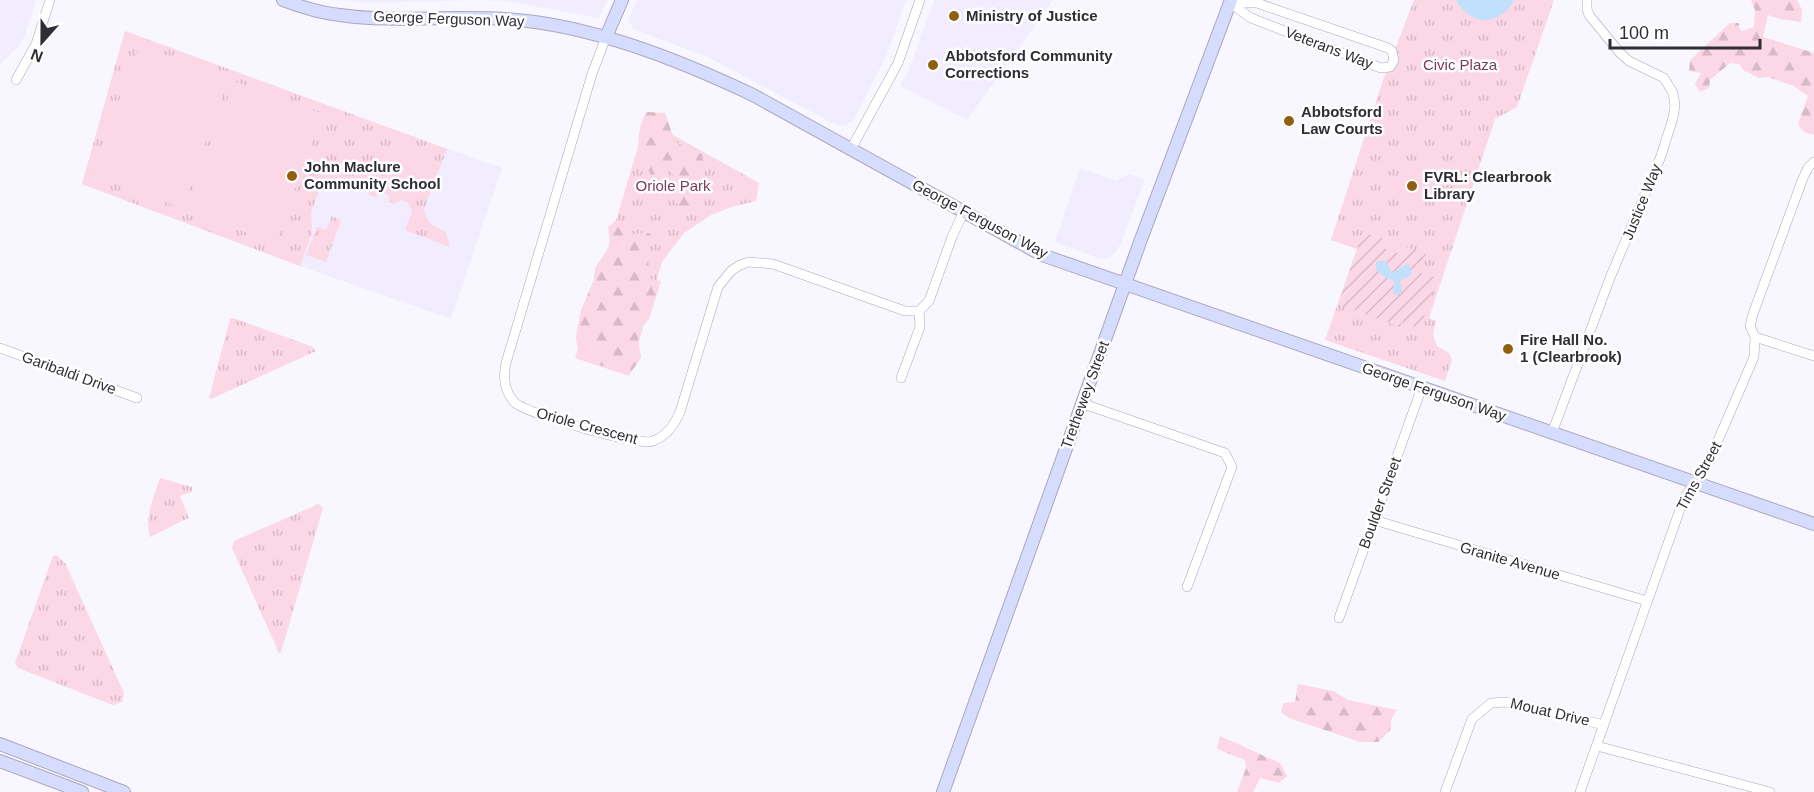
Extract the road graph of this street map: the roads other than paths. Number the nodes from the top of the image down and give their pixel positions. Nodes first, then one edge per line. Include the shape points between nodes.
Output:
1 (50, 0) edge
2 (283, 0) edge
3 (622, 0) edge
4 (921, 0) edge
5 (1587, 0) edge
6 (1228, 1) edge
7 (606, 37) junction
8 (16, 80) dead end
9 (851, 149) junction
10 (1813, 162) edge
11 (964, 211) junction
12 (1125, 284) junction
13 (919, 311) junction
14 (1755, 337) junction
15 (0, 348) edge
16 (1814, 356) edge
17 (902, 378) dead end
18 (1422, 387) junction
19 (137, 398) dead end
20 (1082, 403) junction
21 (1552, 433) junction
22 (1694, 482) junction
23 (1374, 520) junction
24 (1814, 524) edge
25 (1187, 587) dead end
26 (1647, 602) junction
27 (1339, 618) dead end
28 (1604, 725) junction
29 (0, 744) edge
30 (1596, 746) junction
31 (0, 761) edge
32 (82, 792) edge
33 (124, 792) edge
34 (943, 792) edge
35 (1445, 792) edge
36 (1580, 792) edge
37 (1770, 792) edge

1 - 8 street via 36,44
2 - 7 main road, George Ferguson Way via 341,16 507,19
3 - 7 main road
4 - 9 street via 898,63
5 - 21 street, Justice Way via 1589,15 1620,53 1664,78 1675,105 1661,156
6 - 6 street, Veterans Way via 1251,18 1381,68 1390,67 1394,60 1388,48 1257,3
6 - 12 main road, Trethewey Street
7 - 9 main road, George Ferguson Way via 753,94
7 - 13 street, Oriole Crescent via 506,363 506,387 514,403 532,412 651,443 671,430 680,412 718,287 731,271 749,262 773,264 905,311
9 - 11 main road, George Ferguson Way
10 - 14 street, Tims Street via 1803,178 1753,314 1750,326
11 - 12 main road, George Ferguson Way via 1036,252
11 - 13 street via 929,301
12 - 18 main road, George Ferguson Way
12 - 20 main road, Trethewey Street
13 - 17 street via 920,327
14 - 16 street
14 - 22 street, Tims Street via 1754,357 1723,433 1707,466
15 - 19 street, Garibaldi Drive
18 - 21 main road, George Ferguson Way
18 - 23 street, Boulder Street
20 - 25 street via 1225,453 1232,467
20 - 34 main road, Trethewey Street
21 - 22 main road, George Ferguson Way
22 - 24 main road, George Ferguson Way
22 - 26 street, Tims Street via 1684,498
23 - 26 street, Granite Avenue
23 - 27 street, Boulder Street
26 - 28 street, Tims Street
28 - 30 street, Tims Street
28 - 35 street, Mouat Drive via 1506,702 1491,703 1472,719
29 - 33 main road
30 - 36 street, Tims Street
30 - 37 street, Mouat Drive
31 - 32 main road

